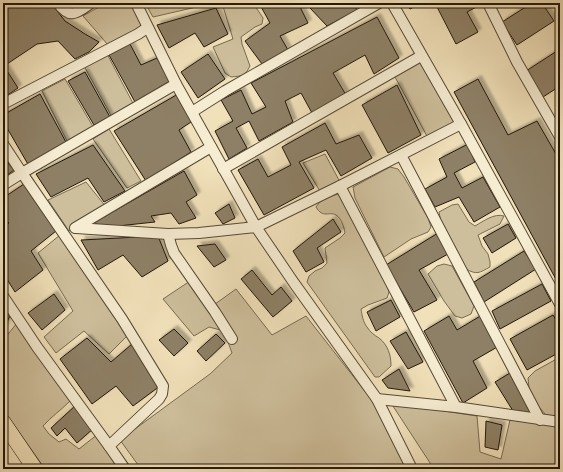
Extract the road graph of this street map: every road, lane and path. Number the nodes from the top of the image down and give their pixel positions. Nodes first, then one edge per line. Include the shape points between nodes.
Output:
1 (58, 3) edge
2 (91, 3) edge
3 (136, 3) edge
4 (380, 3) edge
5 (392, 3) edge
6 (488, 3) edge
7 (147, 28) junction
8 (421, 56) junction
9 (176, 84) junction
10 (3, 104) edge
11 (192, 112) junction
12 (461, 124) junction
13 (560, 137) edge
14 (3, 144) edge
15 (211, 147) junction
16 (401, 155) junction
17 (223, 169) junction
18 (22, 173) junction
19 (3, 185) edge
20 (340, 186) junction
21 (256, 227) junction
22 (76, 228) junction
23 (168, 234) junction
24 (64, 235) junction
25 (3, 296) edge
26 (560, 304) edge
27 (232, 339) dead end
28 (377, 399) junction
29 (456, 407) junction
30 (540, 420) junction
31 (3, 422) edge
32 (560, 422) edge
33 (110, 446) junction
34 (35, 469) edge
35 (125, 469) edge
36 (412, 469) edge

1 - 2 street via 63,10 74,13
3 - 7 street
4 - 11 street
5 - 8 street
6 - 13 street via 517,62
7 - 9 street
7 - 10 street
8 - 12 street
8 - 17 street
9 - 11 street
9 - 18 street
11 - 15 street
12 - 16 street
12 - 26 street
14 - 18 street
15 - 17 street
15 - 22 street
16 - 20 street
16 - 30 street
17 - 21 street
18 - 19 street
18 - 24 street
20 - 21 street
20 - 29 street
21 - 23 street
21 - 28 street
22 - 23 street
22 - 24 street
23 - 27 street via 174,253
24 - 33 street via 122,319 163,386 159,399
25 - 33 street
28 - 29 street
28 - 36 street
29 - 30 street
30 - 32 street
31 - 34 highway
33 - 35 street

